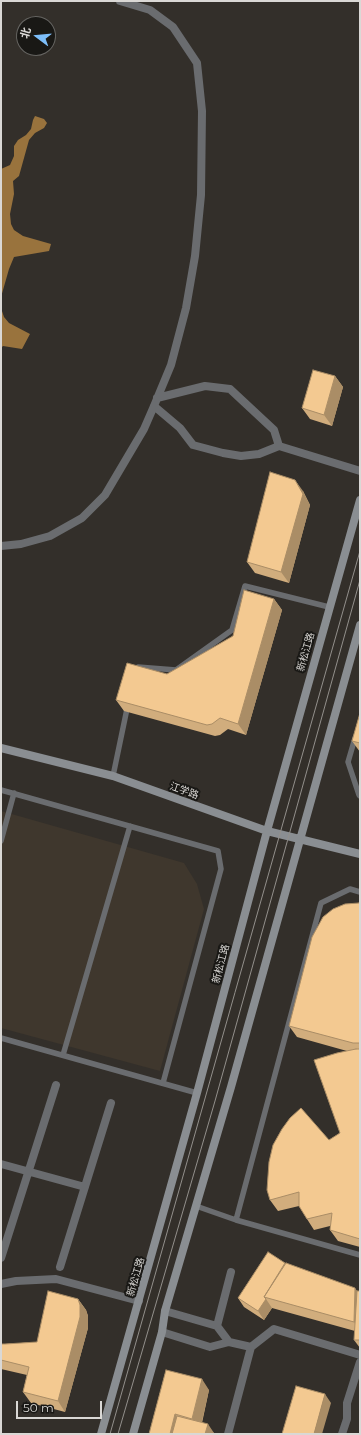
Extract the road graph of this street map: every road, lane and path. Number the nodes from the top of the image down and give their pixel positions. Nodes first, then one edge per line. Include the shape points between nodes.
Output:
1 (120, 1) edge
2 (157, 398) junction
3 (154, 406) junction
4 (279, 446) junction
5 (360, 471) edge
6 (360, 500) edge
7 (1, 546) edge
8 (329, 607) junction
9 (360, 625) edge
10 (134, 675) edge
11 (129, 698) edge
12 (356, 734) edge
13 (1, 748) edge
14 (113, 776) junction
15 (1, 790) edge
16 (14, 794) junction
17 (360, 796) edge
18 (130, 826) junction
19 (267, 831) junction
20 (300, 838) junction
21 (1, 841) edge
22 (360, 854) edge
23 (360, 892) edge
24 (1, 1038) edge
25 (63, 1055) junction
26 (163, 1083) junction
27 (56, 1085) dead end
28 (197, 1093) junction
29 (111, 1103) dead end
30 (1, 1164) edge
31 (28, 1171) junction
32 (85, 1187) junction
33 (196, 1206) junction
34 (236, 1220) junction
35 (360, 1254) edge
36 (1, 1258) edge
37 (60, 1267) dead end
38 (232, 1272) dead end
39 (1, 1284) edge
40 (139, 1302) junction
41 (165, 1311) junction
42 (217, 1326) junction
43 (162, 1332) junction
44 (229, 1342) junction
45 (251, 1347) junction
46 (360, 1355) edge
47 (360, 1362) edge
48 (101, 1434) edge
49 (133, 1434) edge
50 (228, 1434) edge
51 (342, 1434) edge

1 - 2 street via 150,10 173,27 196,63 202,111 201,195 195,256 171,365
2 - 3 street
2 - 4 street via 205,386 230,389 274,430
3 - 4 street via 180,428 193,445 242,456 259,454
3 - 7 street via 144,429 105,495 82,518 50,536 21,544
4 - 5 street
6 - 8 main road, 新松江路
8 - 10 lane via 244,586 232,630 176,670 135,667
8 - 19 main road, 新松江路
9 - 20 main road
11 - 14 lane
12 - 17 lane via 348,762
13 - 14 main road, 江学路
14 - 19 main road, 江学路
15 - 16 lane
16 - 18 lane
16 - 21 lane
18 - 25 lane
18 - 26 lane via 218,851 221,869
19 - 20 main road, 江学路
19 - 28 main road, 新松江路
20 - 22 main road, 江学路
20 - 33 main road
23 - 34 lane via 350,889 321,903
24 - 25 lane
25 - 26 lane
26 - 28 lane
27 - 31 street
28 - 40 main road, 新松江路
29 - 32 street
30 - 31 street
31 - 32 street
31 - 36 street
32 - 37 street
33 - 34 lane
33 - 41 main road
34 - 35 lane
38 - 42 street
39 - 40 street via 56,1279
40 - 48 main road, 新松江路
41 - 42 street
41 - 43 main road
42 - 44 street
43 - 44 street via 210,1348
43 - 49 main road
44 - 45 street
45 - 46 street via 274,1329
45 - 50 street
47 - 51 street via 347,1403 347,1419

